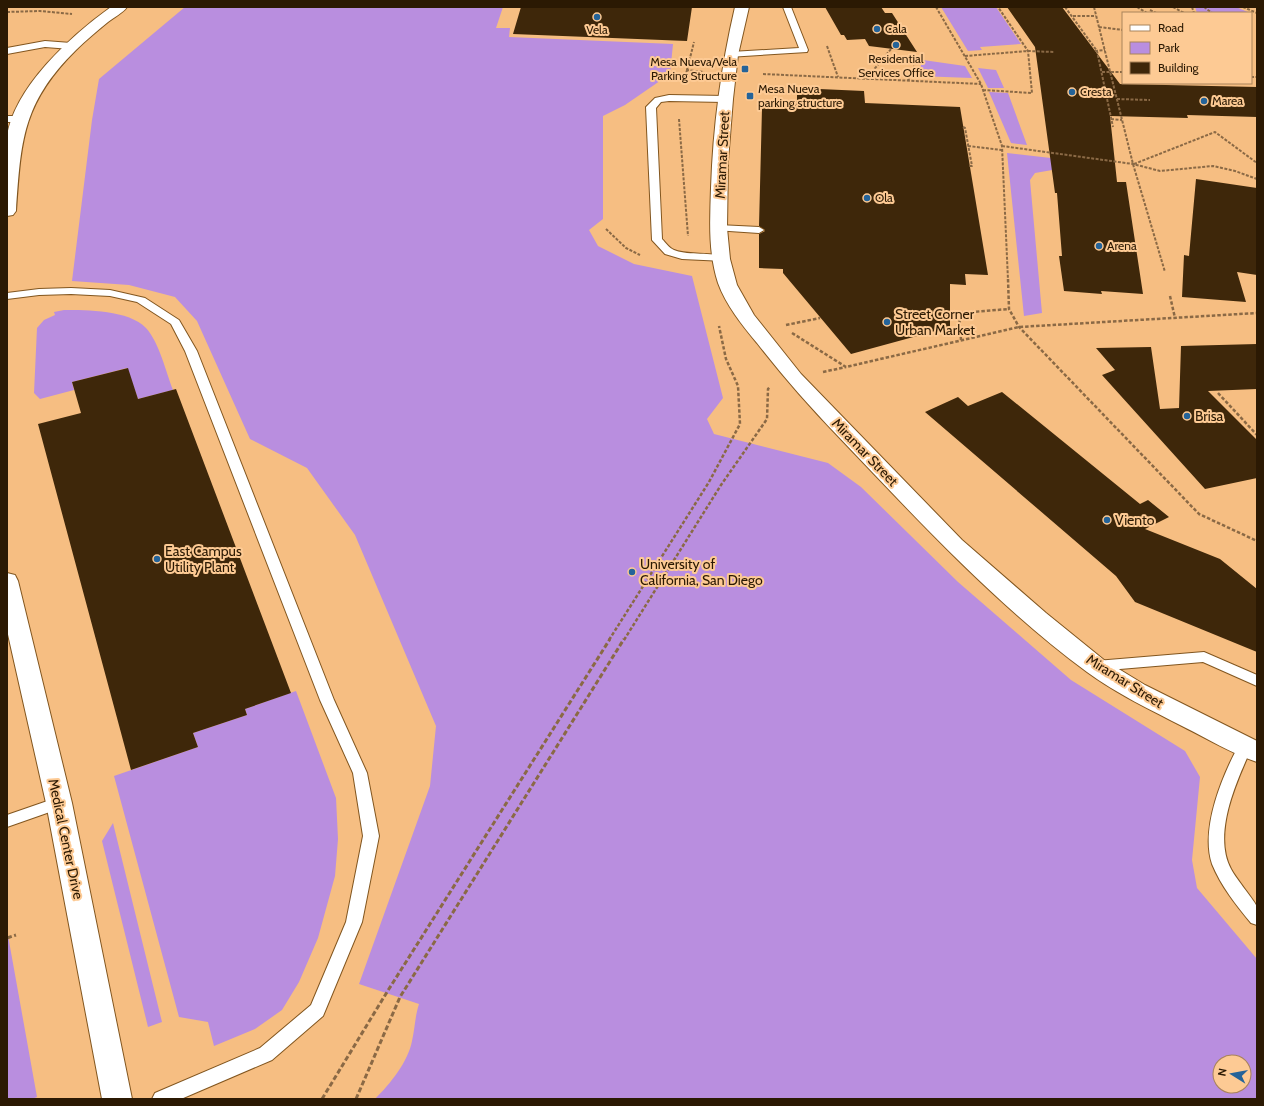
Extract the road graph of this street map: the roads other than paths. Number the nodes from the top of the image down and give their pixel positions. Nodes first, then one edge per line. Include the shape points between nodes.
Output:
1 (120, 7) edge
2 (742, 7) edge
3 (787, 7) edge
4 (71, 46) junction
5 (7, 52) edge
6 (731, 55) junction
7 (725, 99) junction
8 (13, 125) edge
9 (7, 211) edge
10 (718, 228) junction
11 (759, 230) dead end
12 (721, 259) junction
13 (7, 296) edge
14 (7, 582) edge
15 (1096, 666) junction
16 (1257, 681) edge
17 (1251, 750) edge
18 (59, 802) junction
19 (7, 821) edge
20 (1257, 918) edge
21 (117, 1099) edge
22 (161, 1099) edge

1 - 4 street
2 - 6 street, Miramar Street
3 - 6 lane via 804,50
4 - 5 lane via 45,44
4 - 8 street via 41,82
6 - 7 street, Miramar Street
7 - 10 street, Miramar Street
7 - 12 lane via 669,98 658,100 651,107 657,240 668,252 686,257
8 - 9 street via 14,141
10 - 11 lane
10 - 12 street, Miramar Street
12 - 15 street, Miramar Street via 728,285 746,317 804,388 954,545
13 - 22 lane via 45,292 110,293 141,300 175,322 191,351 327,700 360,774 371,836 354,922 317,1010 266,1054
14 - 18 street, Medical Center Drive
15 - 16 lane via 1204,657
15 - 17 street, Miramar Street via 1137,692
17 - 20 lane via 1232,774 1217,829 1218,858 1235,892
18 - 19 lane
18 - 21 street, Medical Center Drive

